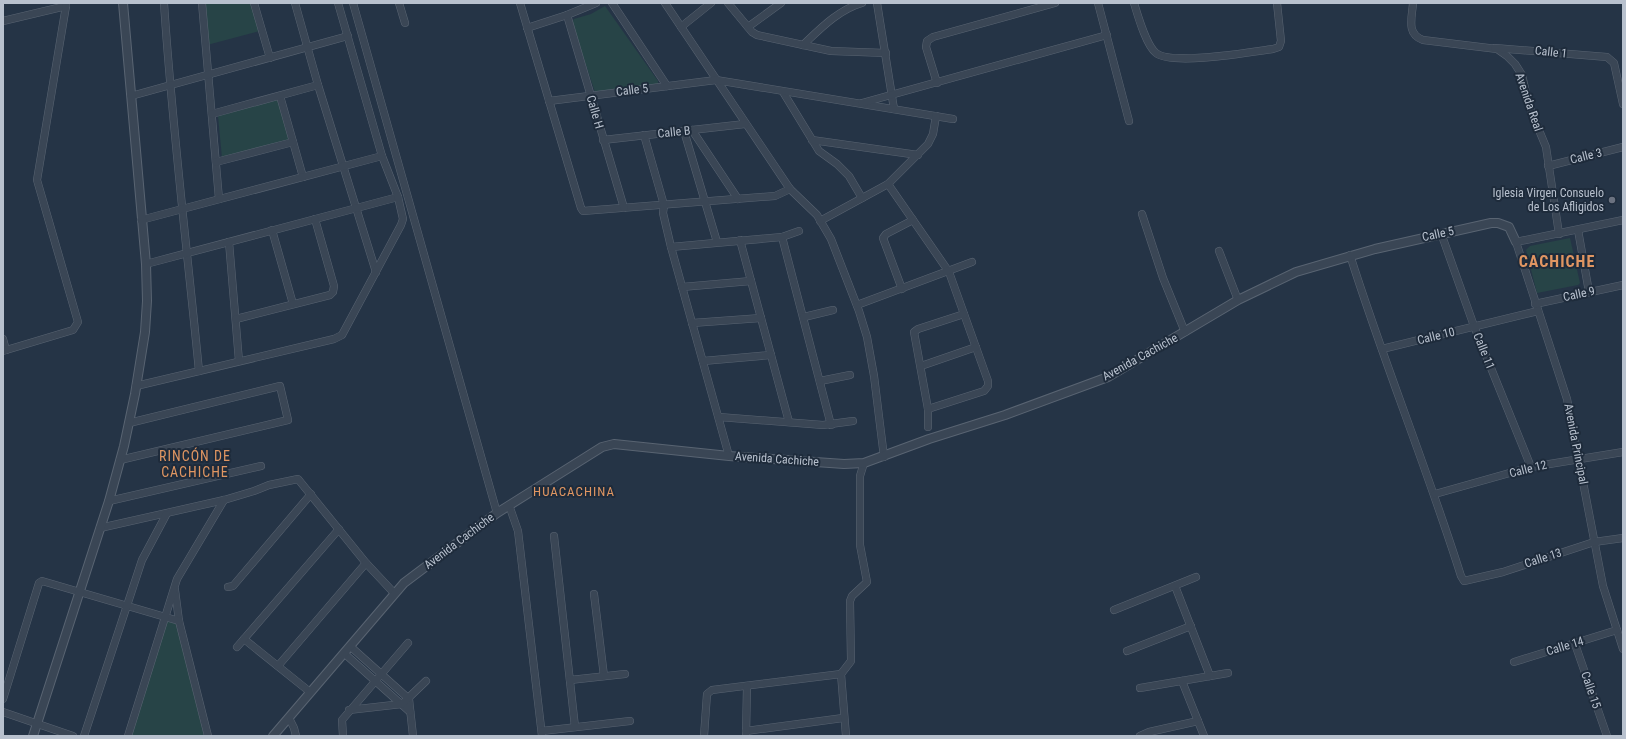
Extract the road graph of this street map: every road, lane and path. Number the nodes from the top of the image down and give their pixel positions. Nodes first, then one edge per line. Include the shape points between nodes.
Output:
1 (124, 3) edge
2 (164, 3) edge
3 (202, 3) edge
4 (254, 3) edge
5 (295, 3) edge
6 (338, 3) edge
7 (353, 3) edge
8 (400, 3) edge
9 (520, 3) edge
10 (596, 3) edge
11 (612, 3) edge
12 (665, 3) edge
13 (711, 3) edge
14 (728, 3) edge
15 (781, 3) edge
16 (862, 3) edge
17 (877, 3) edge
18 (1055, 3) edge
19 (1098, 3) edge
20 (1134, 3) edge
21 (1277, 3) edge
22 (1414, 3) edge
23 (66, 4) edge
24 (568, 15) junction
25 (3, 21) edge
26 (405, 23) dead end
27 (681, 27) junction
28 (748, 27) junction
29 (527, 28) junction
30 (1107, 35) junction
31 (348, 36) junction
32 (803, 45) junction
33 (307, 47) junction
34 (1489, 47) junction
35 (886, 54) junction
36 (270, 58) junction
37 (208, 75) junction
38 (716, 80) junction
39 (937, 83) junction
40 (169, 85) junction
41 (318, 85) junction
42 (667, 86) junction
43 (784, 92) junction
44 (590, 95) junction
45 (893, 95) junction
46 (131, 96) junction
47 (280, 96) junction
48 (549, 101) junction
49 (860, 104) junction
50 (1623, 104) edge
51 (894, 110) junction
52 (212, 114) junction
53 (936, 116) junction
54 (953, 119) dead end
55 (1129, 121) dead end
56 (745, 124) junction
57 (688, 131) junction
58 (644, 135) junction
59 (604, 140) junction
60 (812, 140) junction
61 (293, 142) junction
62 (1623, 147) edge
63 (918, 155) junction
64 (382, 156) junction
65 (216, 162) junction
66 (344, 166) junction
67 (1548, 166) junction
68 (303, 177) junction
69 (888, 184) junction
70 (790, 189) junction
71 (398, 197) junction
72 (862, 198) junction
73 (219, 199) junction
74 (738, 199) junction
75 (705, 202) junction
76 (664, 205) junction
77 (183, 208) junction
78 (356, 208) junction
79 (624, 208) junction
80 (1142, 214) dead end
81 (315, 219) junction
82 (141, 220) junction
83 (913, 220) junction
84 (1623, 220) edge
85 (820, 221) junction
86 (272, 230) junction
87 (1578, 230) junction
88 (799, 231) dead end
89 (1442, 233) junction
90 (1559, 234) junction
91 (782, 237) junction
92 (740, 240) junction
93 (229, 242) junction
94 (717, 242) junction
95 (1516, 242) junction
96 (671, 247) junction
97 (1219, 251) dead end
98 (188, 253) junction
99 (1350, 255) junction
100 (972, 262) dead end
101 (146, 264) junction
102 (376, 272) junction
103 (949, 272) junction
104 (751, 281) junction
105 (1623, 285) edge
106 (682, 287) junction
107 (902, 289) junction
108 (1589, 292) junction
109 (1238, 300) junction
110 (293, 304) junction
111 (857, 305) junction
112 (1536, 307) junction
113 (833, 310) dead end
114 (964, 314) junction
115 (804, 317) junction
116 (761, 318) junction
117 (236, 319) junction
118 (692, 323) junction
119 (1474, 326) junction
120 (1185, 332) junction
121 (3, 339) edge
122 (976, 347) junction
123 (1382, 349) junction
124 (5, 350) edge
125 (771, 355) junction
126 (239, 361) junction
127 (703, 361) junction
128 (921, 366) junction
129 (199, 371) junction
130 (850, 374) dead end
131 (820, 381) junction
132 (136, 386) junction
133 (928, 409) junction
134 (719, 417) junction
135 (853, 421) dead end
136 (789, 422) junction
137 (129, 423) junction
138 (831, 425) junction
139 (928, 427) dead end
140 (1623, 452) edge
141 (729, 456) junction
142 (884, 457) junction
143 (1579, 458) junction
144 (120, 460) junction
145 (864, 464) junction
146 (261, 466) dead end
147 (1532, 467) junction
148 (311, 494) junction
149 (1435, 494) junction
150 (224, 500) junction
151 (109, 501) junction
152 (509, 505) junction
153 (497, 513) junction
154 (166, 515) junction
155 (100, 528) junction
156 (339, 529) junction
157 (554, 536) dead end
158 (1623, 538) edge
159 (1594, 542) junction
160 (366, 563) junction
161 (1196, 577) dead end
162 (1175, 586) junction
163 (174, 587) junction
164 (228, 587) dead end
165 (80, 593) junction
166 (394, 593) junction
167 (594, 594) dead end
168 (126, 605) junction
169 (1114, 610) dead end
170 (166, 616) junction
171 (179, 620) junction
172 (1191, 626) junction
173 (1617, 630) junction
174 (244, 639) junction
175 (408, 643) dead end
176 (1575, 644) junction
177 (237, 647) dead end
178 (351, 647) junction
179 (1623, 649) edge
180 (1127, 651) dead end
181 (345, 654) junction
182 (1514, 662) dead end
183 (278, 666) junction
184 (1228, 673) dead end
185 (381, 674) junction
186 (625, 674) dead end
187 (841, 674) junction
188 (604, 676) junction
189 (1210, 676) junction
190 (570, 680) junction
191 (375, 681) junction
192 (426, 681) dead end
193 (1182, 681) junction
194 (747, 686) junction
195 (1140, 688) dead end
196 (310, 692) junction
197 (3, 699) edge
198 (408, 699) junction
199 (402, 704) junction
200 (349, 710) junction
201 (3, 712) edge
202 (410, 712) junction
203 (289, 718) junction
204 (843, 718) junction
205 (630, 721) dead end
206 (1198, 721) junction
207 (37, 724) junction
208 (575, 727) junction
209 (542, 733) edge
210 (746, 733) edge
211 (1150, 734) edge
212 (33, 736) edge
213 (73, 736) edge
214 (84, 736) edge
215 (128, 736) edge
216 (208, 736) edge
217 (274, 736) edge
218 (296, 736) edge
219 (343, 736) edge
220 (413, 736) edge
221 (704, 736) edge
222 (846, 736) edge
223 (1140, 736) edge
224 (1204, 736) edge
225 (1607, 736) edge

1 - 46 street
2 - 40 street
3 - 37 street
4 - 36 street
5 - 33 street
6 - 31 street
7 - 153 street
8 - 26 street
9 - 29 street
10 - 24 street
11 - 42 street
12 - 27 street
13 - 27 street
14 - 28 street
15 - 28 street
16 - 32 street via 842,12
17 - 35 street
18 - 39 street via 933,37 927,41 926,47
19 - 30 street
20 - 21 street via 1154,52 1162,57 1179,59 1268,50 1279,46 1281,41
22 - 34 street, Avenida Real via 1411,30 1416,38
23 - 25 street
23 - 124 street via 37,180 78,322 74,330
24 - 29 street
24 - 44 street, Calle H
27 - 38 street
28 - 32 street via 757,36
29 - 48 street
30 - 39 street
30 - 55 street
31 - 33 street
31 - 64 street
32 - 35 street via 831,51
33 - 36 street
33 - 41 street
34 - 50 street, Calle 1 via 1607,57 1612,60
34 - 67 street, Avenida Real via 1507,56 1522,76 1529,106 1546,147
35 - 45 street
36 - 37 street
37 - 40 street
37 - 52 street
38 - 42 street, Calle 5
38 - 43 street, Calle 5
38 - 56 street
39 - 45 street
40 - 46 street
40 - 77 street
41 - 47 street
41 - 66 street
42 - 44 street, Calle 5
43 - 49 street, Calle 5
43 - 60 street
44 - 48 street, Calle 5
44 - 59 street, Calle H
45 - 49 street
45 - 51 street
46 - 82 street
47 - 52 street
47 - 61 street
48 - 79 street via 581,208 586,211
49 - 51 street, Calle 5
51 - 53 street, Calle 5
52 - 65 street
53 - 54 street, Calle 5
53 - 63 street via 933,134
56 - 57 street, Calle B
56 - 70 street
57 - 58 street, Calle B
57 - 74 street
57 - 75 street
58 - 59 street, Calle B
58 - 76 street
59 - 79 street, Calle H
60 - 63 street
60 - 72 street via 819,151 849,176
61 - 65 street
61 - 68 street
62 - 67 street, Calle 3
63 - 69 street
64 - 66 street
64 - 71 street
65 - 73 street
66 - 68 street
66 - 78 street
67 - 90 street, Avenida Real
68 - 73 street
69 - 72 street
69 - 83 street
70 - 74 street via 775,196
70 - 85 street via 807,204
71 - 78 street
71 - 102 street via 401,225
72 - 85 street
73 - 77 street
74 - 75 street
75 - 76 street
75 - 94 street
76 - 79 street
76 - 96 street via 663,213
77 - 82 street
77 - 98 street
78 - 81 street
78 - 102 street
80 - 120 street via 1163,278
81 - 86 street
81 - 110 street via 334,286 333,292 330,295
82 - 101 street
83 - 103 street
83 - 107 street via 883,238
84 - 87 street
85 - 111 street
86 - 93 street
86 - 110 street
87 - 90 street
87 - 108 street
88 - 91 street
89 - 95 street, Calle 5 via 1498,223 1509,227
89 - 99 street, Calle 5
89 - 119 street, Calle 11
90 - 95 street
91 - 92 street
91 - 115 street
92 - 94 street
92 - 104 street
93 - 98 street
93 - 117 street
94 - 96 street
95 - 112 street, Avenida Principal
96 - 106 street
97 - 109 street
98 - 101 street
98 - 129 street
99 - 109 street, Avenida Cachiche via 1296,272
99 - 123 street
100 - 103 street
101 - 132 street via 145,332
102 - 126 street via 342,335
103 - 107 street
103 - 114 street
104 - 106 street
104 - 116 street
105 - 108 street, Calle 9
106 - 118 street
107 - 111 street
108 - 112 street, Calle 9
109 - 120 street, Avenida Cachiche
110 - 117 street
111 - 142 street via 867,337 874,376
112 - 119 street, Calle 10
112 - 143 street, Avenida Principal via 1562,381
113 - 115 street
114 - 122 street
114 - 128 street via 914,332
115 - 131 street
116 - 118 street
116 - 125 street
117 - 126 street
118 - 127 street
119 - 123 street, Calle 10
119 - 147 street, Calle 11
120 - 142 street, Avenida Cachiche via 1108,377
121 - 124 street
122 - 128 street
122 - 133 street via 988,386 984,391
123 - 149 street
125 - 127 street
125 - 136 street
126 - 129 street
127 - 134 street
128 - 133 street
129 - 132 street
130 - 131 street
131 - 138 street
132 - 137 street
133 - 139 street
134 - 136 street
134 - 141 street
135 - 138 street
136 - 138 street
137 - 144 street
137 - 144 street via 280,386 288,420
140 - 143 street, Calle 12
141 - 145 street, Avenida Cachiche
141 - 152 street, Avenida Cachiche via 614,444 602,447
142 - 145 street, Avenida Cachiche
143 - 147 street, Calle 12
143 - 159 street, Avenida Principal
144 - 151 street
145 - 187 street via 860,476 860,545 867,582 850,601 851,661
146 - 151 street
147 - 149 street, Calle 12
148 - 150 street via 298,479 269,485
148 - 156 street
148 - 164 street via 233,586
149 - 159 street, Calle 13 via 1464,581 1503,572
150 - 154 street
150 - 163 street
151 - 155 street
152 - 153 street, Avenida Cachiche
152 - 209 street via 518,531
153 - 166 street, Avenida Cachiche
154 - 155 street
154 - 168 street via 142,560
155 - 165 street
156 - 160 street
156 - 174 street
157 - 190 street
158 - 159 street, Calle 13
159 - 173 street, Avenida Principal via 1603,586
160 - 166 street
160 - 183 street
161 - 162 street
162 - 169 street
162 - 172 street
163 - 170 street
163 - 171 street
165 - 168 street
165 - 197 street via 46,581 39,583
165 - 207 street
166 - 178 street, Avenida Cachiche
167 - 188 street
168 - 170 street
168 - 214 street
170 - 171 street
170 - 215 street
171 - 216 street
172 - 180 street
172 - 189 street
173 - 176 street, Calle 14
173 - 179 street, Avenida Principal
174 - 177 street
174 - 183 street
175 - 185 street
176 - 182 street, Calle 14
176 - 225 street, Calle 15
178 - 181 street, Avenida Cachiche
178 - 185 street
181 - 191 street
181 - 196 street, Avenida Cachiche
183 - 196 street
184 - 189 street
185 - 191 street
185 - 198 street
186 - 188 street
187 - 194 street
187 - 204 street
188 - 190 street
189 - 193 street
190 - 208 street
191 - 199 street
191 - 200 street
192 - 198 street
193 - 195 street
193 - 206 street
194 - 210 street
194 - 221 street via 712,690 707,694
196 - 203 street, Avenida Cachiche
198 - 199 street
198 - 202 street
199 - 200 street
199 - 202 street
200 - 219 street via 342,720
201 - 207 street
202 - 220 street
203 - 217 street, Avenida Cachiche
203 - 218 street
204 - 210 street
204 - 222 street
205 - 208 street
206 - 211 street
206 - 224 street
207 - 212 street
207 - 213 street
208 - 209 street
211 - 223 street

